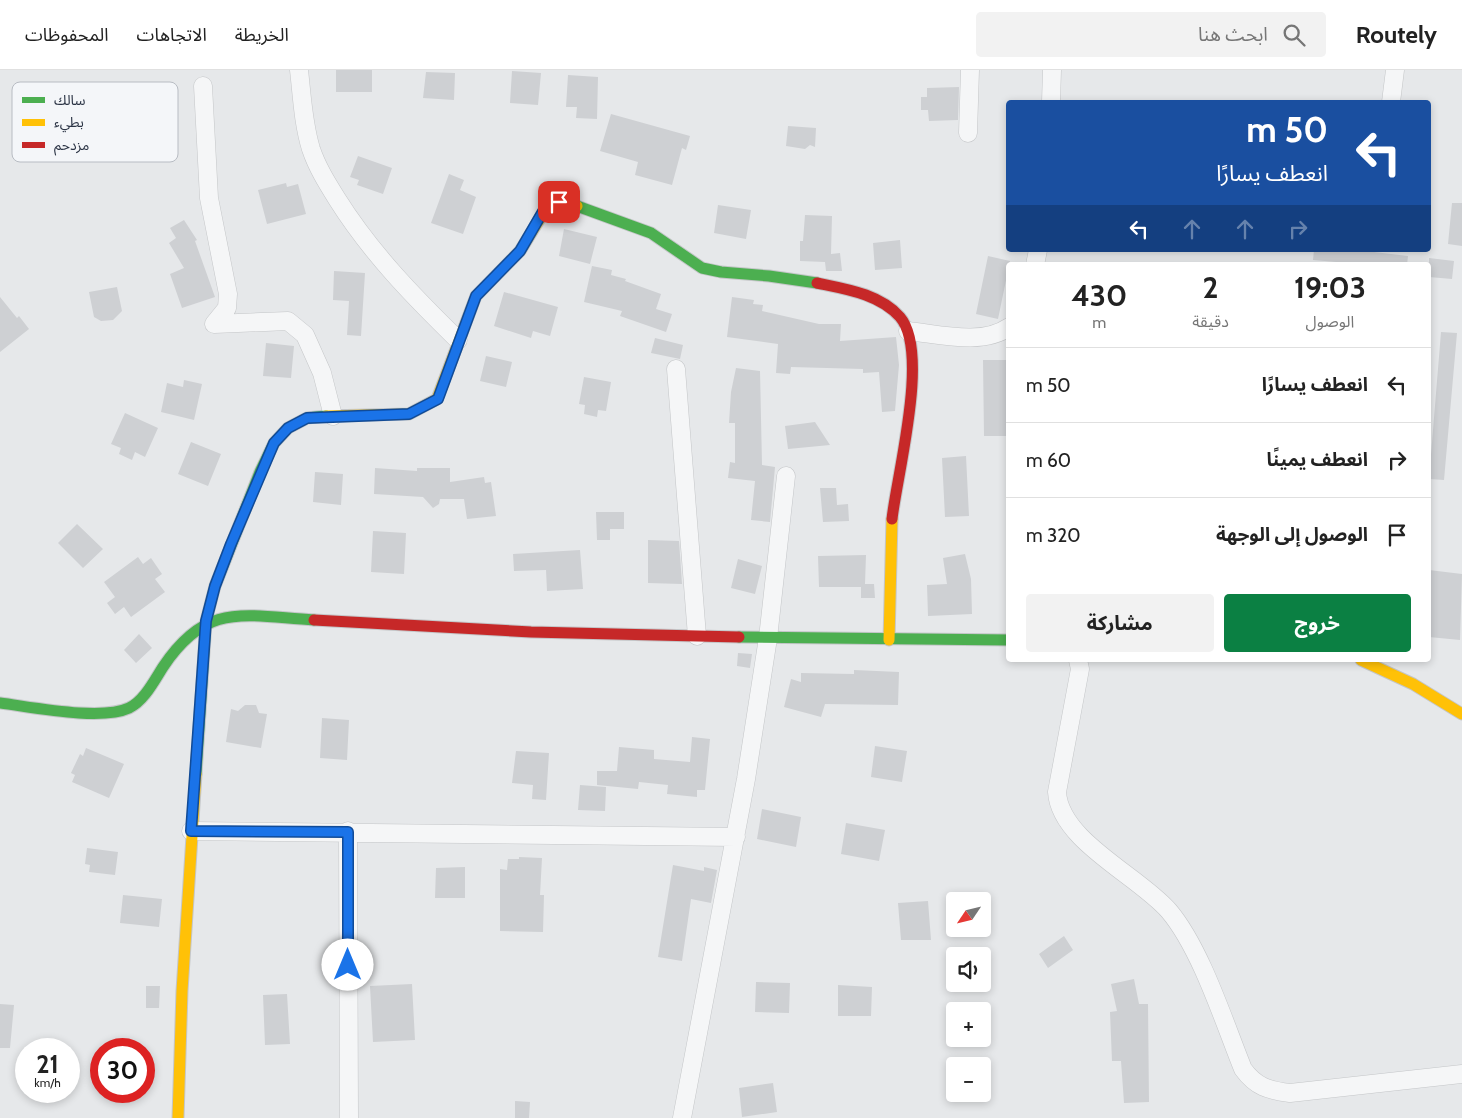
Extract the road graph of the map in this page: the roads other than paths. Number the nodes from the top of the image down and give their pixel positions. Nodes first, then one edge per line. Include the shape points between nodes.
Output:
1 (299, 70) edge
2 (970, 70) edge
3 (1052, 70) edge
4 (1395, 70) edge
5 (203, 86) dead end
6 (1051, 100) edge
7 (1391, 100) edge
8 (968, 134) dead end
9 (1006, 328) edge
10 (908, 331) junction
11 (458, 340) junction
12 (676, 369) dead end
13 (333, 416) junction
14 (786, 476) dead end
15 (206, 621) junction
16 (697, 636) junction
17 (768, 638) junction
18 (889, 640) junction
19 (1006, 640) edge
20 (1078, 662) edge
21 (1366, 662) edge
22 (0, 703) edge
23 (1462, 714) edge
24 (191, 831) junction
25 (348, 832) junction
26 (736, 837) junction
27 (1462, 1074) edge
28 (178, 1118) edge
29 (349, 1118) edge
30 (682, 1118) edge

1 - 11 street via 305,125 311,150 324,179 358,233 407,290
2 - 8 street
3 - 6 street
4 - 7 street
5 - 13 street via 209,198 228,294 227,308 214,324 288,322 305,335 322,373
9 - 10 street via 975,337
10 - 11 street via 895,313 876,299 807,282 760,275 720,274 701,268 651,233 559,202 545,208 520,251 476,296
10 - 18 street via 913,358 910,406 891,527
11 - 13 street via 438,399 425,407 409,414 391,416
12 - 16 street
13 - 15 street via 307,418 288,428 274,443 231,544
14 - 17 street
15 - 16 street via 219,616 264,615 440,628
15 - 22 street via 182,640 140,700 129,708 94,712
15 - 24 street
16 - 17 street
17 - 18 street
17 - 26 street
18 - 19 street
20 - 27 street via 1080,669 1057,792 1058,804 1082,839 1146,888 1169,912 1187,938 1243,1069 1252,1081 1267,1090 1290,1093
21 - 23 street via 1399,675
24 - 25 street
24 - 28 street
25 - 26 street
25 - 29 street
26 - 30 street

